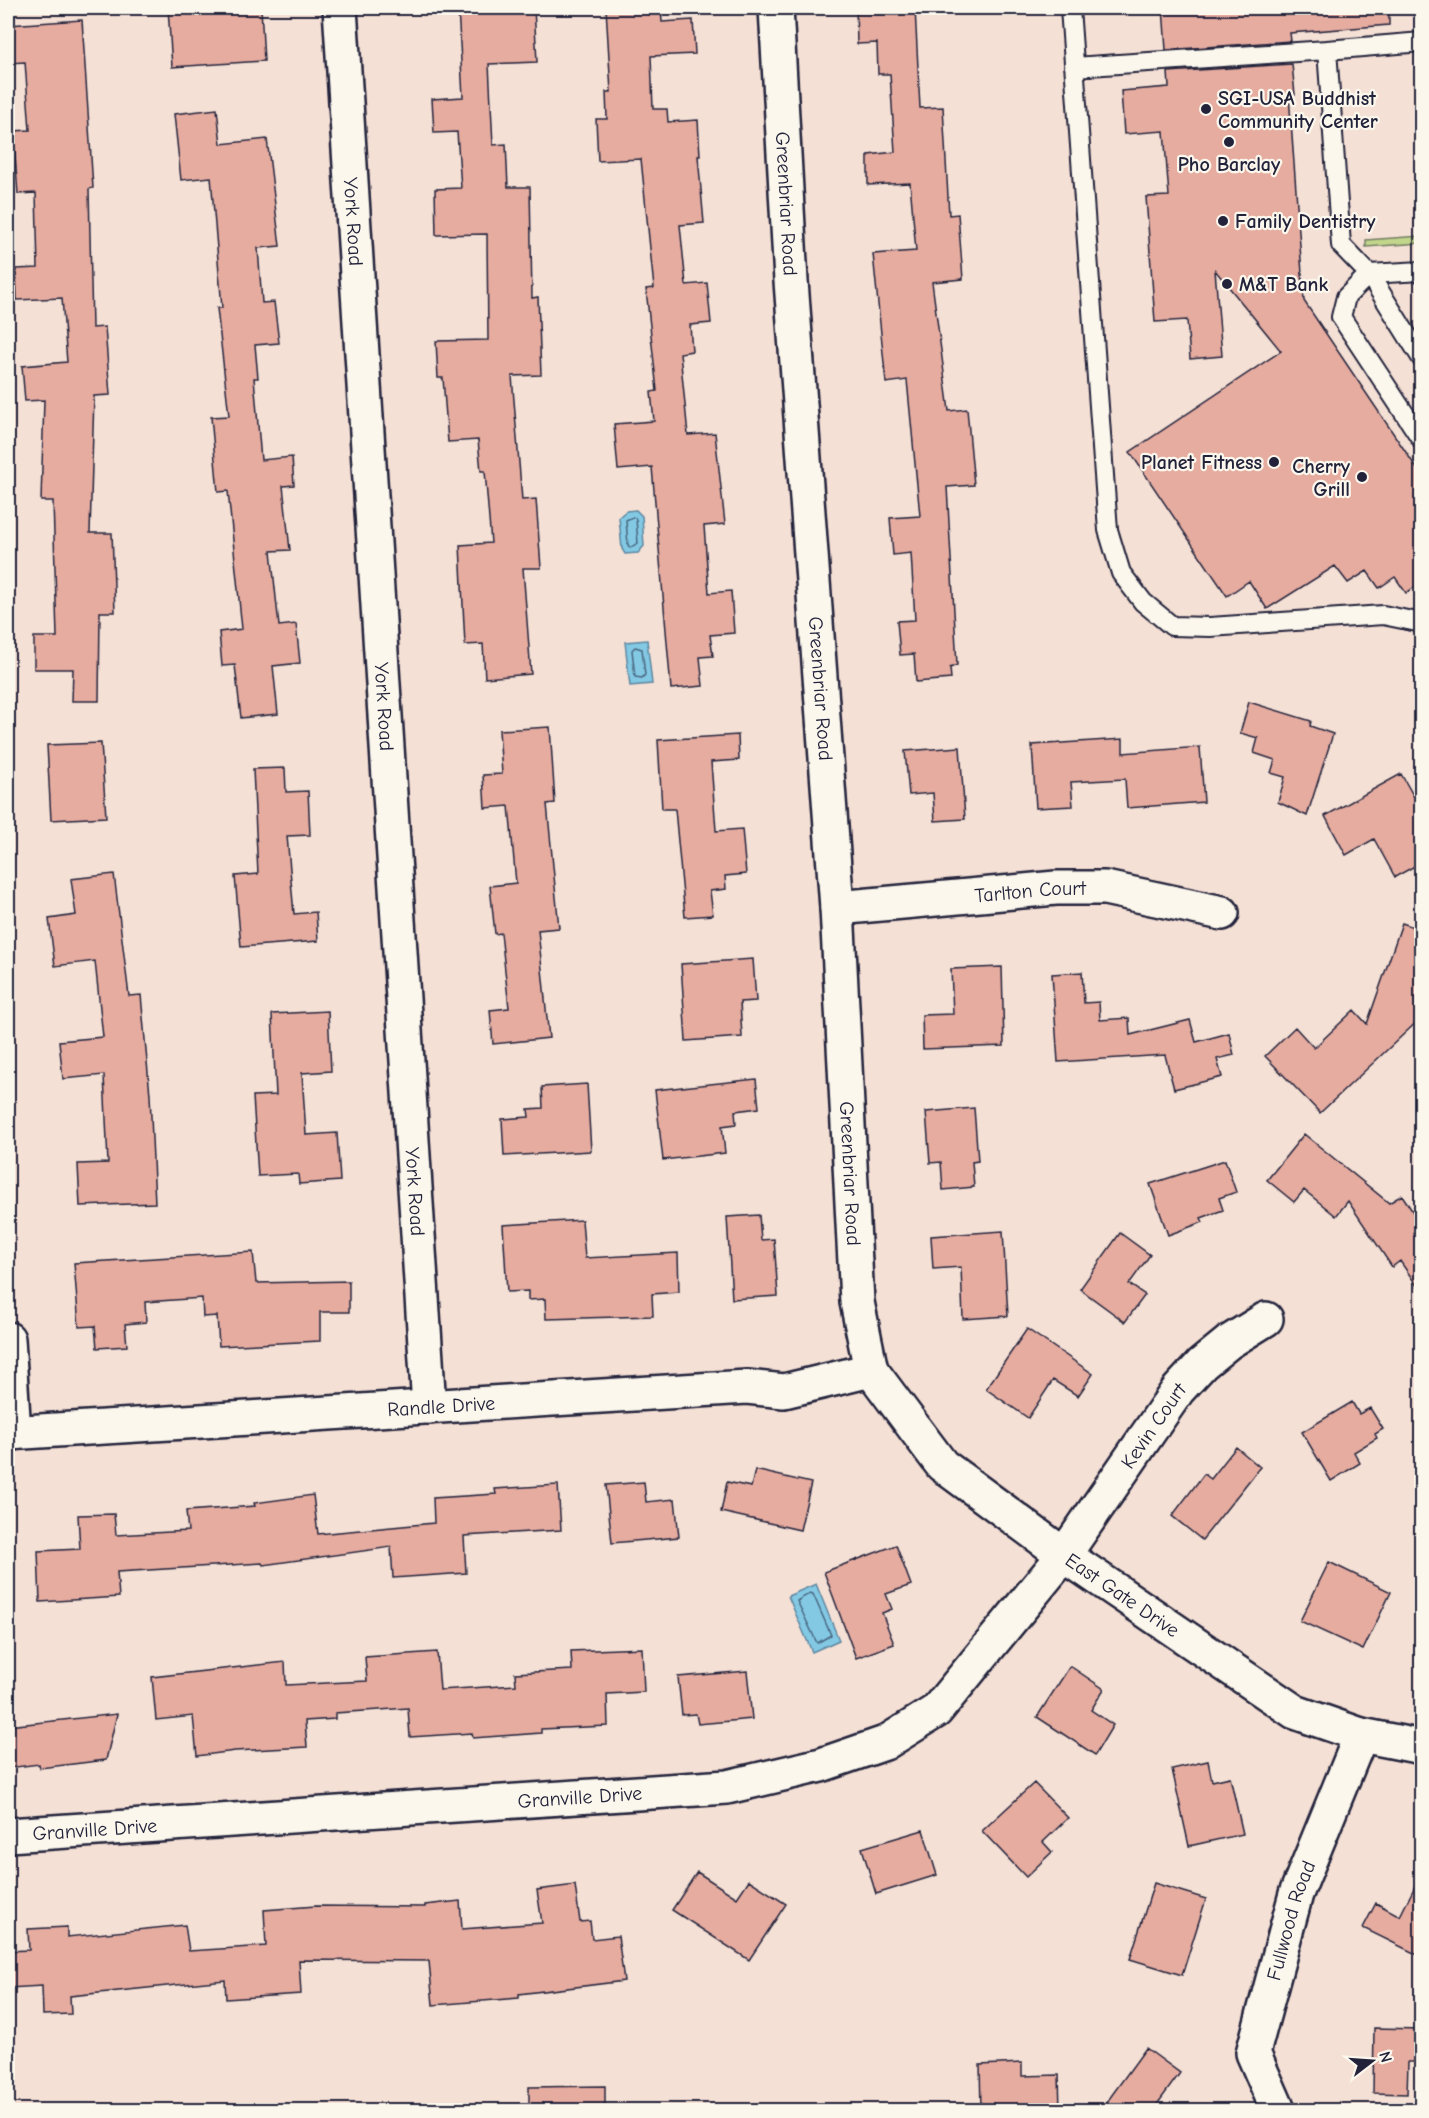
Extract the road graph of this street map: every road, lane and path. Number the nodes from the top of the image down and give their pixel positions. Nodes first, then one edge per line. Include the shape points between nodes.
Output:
1 (340, 8) edge
2 (776, 8) edge
3 (1070, 8) edge
4 (1422, 42) edge
5 (1327, 50) junction
6 (1074, 67) junction
7 (1422, 271) edge
8 (1369, 274) junction
9 (1422, 359) edge
10 (1422, 440) edge
11 (1422, 623) edge
12 (837, 908) junction
13 (1222, 913) dead end
14 (1266, 1319) dead end
15 (8, 1339) edge
16 (871, 1370) junction
17 (429, 1407) junction
18 (11, 1433) edge
19 (1064, 1555) junction
20 (1361, 1735) junction
21 (1422, 1747) edge
22 (8, 1835) edge
23 (1278, 2110) edge

1 - 17 street, York Road
2 - 12 street, Greenbriar Road via 792,292
3 - 6 lane
4 - 5 lane
5 - 6 lane
5 - 8 lane via 1341,245
6 - 11 lane via 1108,530 1121,573 1143,602 1172,626 1383,615
7 - 8 lane
8 - 9 lane
8 - 10 lane via 1346,297 1341,317
12 - 13 street, Tarlton Court via 1056,888 1105,888
12 - 16 street, Greenbriar Road via 857,1302
14 - 19 street, Kevin Court via 1229,1342 1178,1390
15 - 18 street
16 - 17 street, Randle Drive via 784,1391 747,1387
16 - 19 street, East Gate Drive via 942,1465
17 - 18 street, Randle Drive
19 - 20 street, East Gate Drive via 1295,1712
19 - 22 street, Granville Drive via 936,1711 885,1743 821,1765 728,1786
20 - 21 street, East Gate Drive
20 - 23 street, Fullwood Road via 1296,1894 1253,2053

